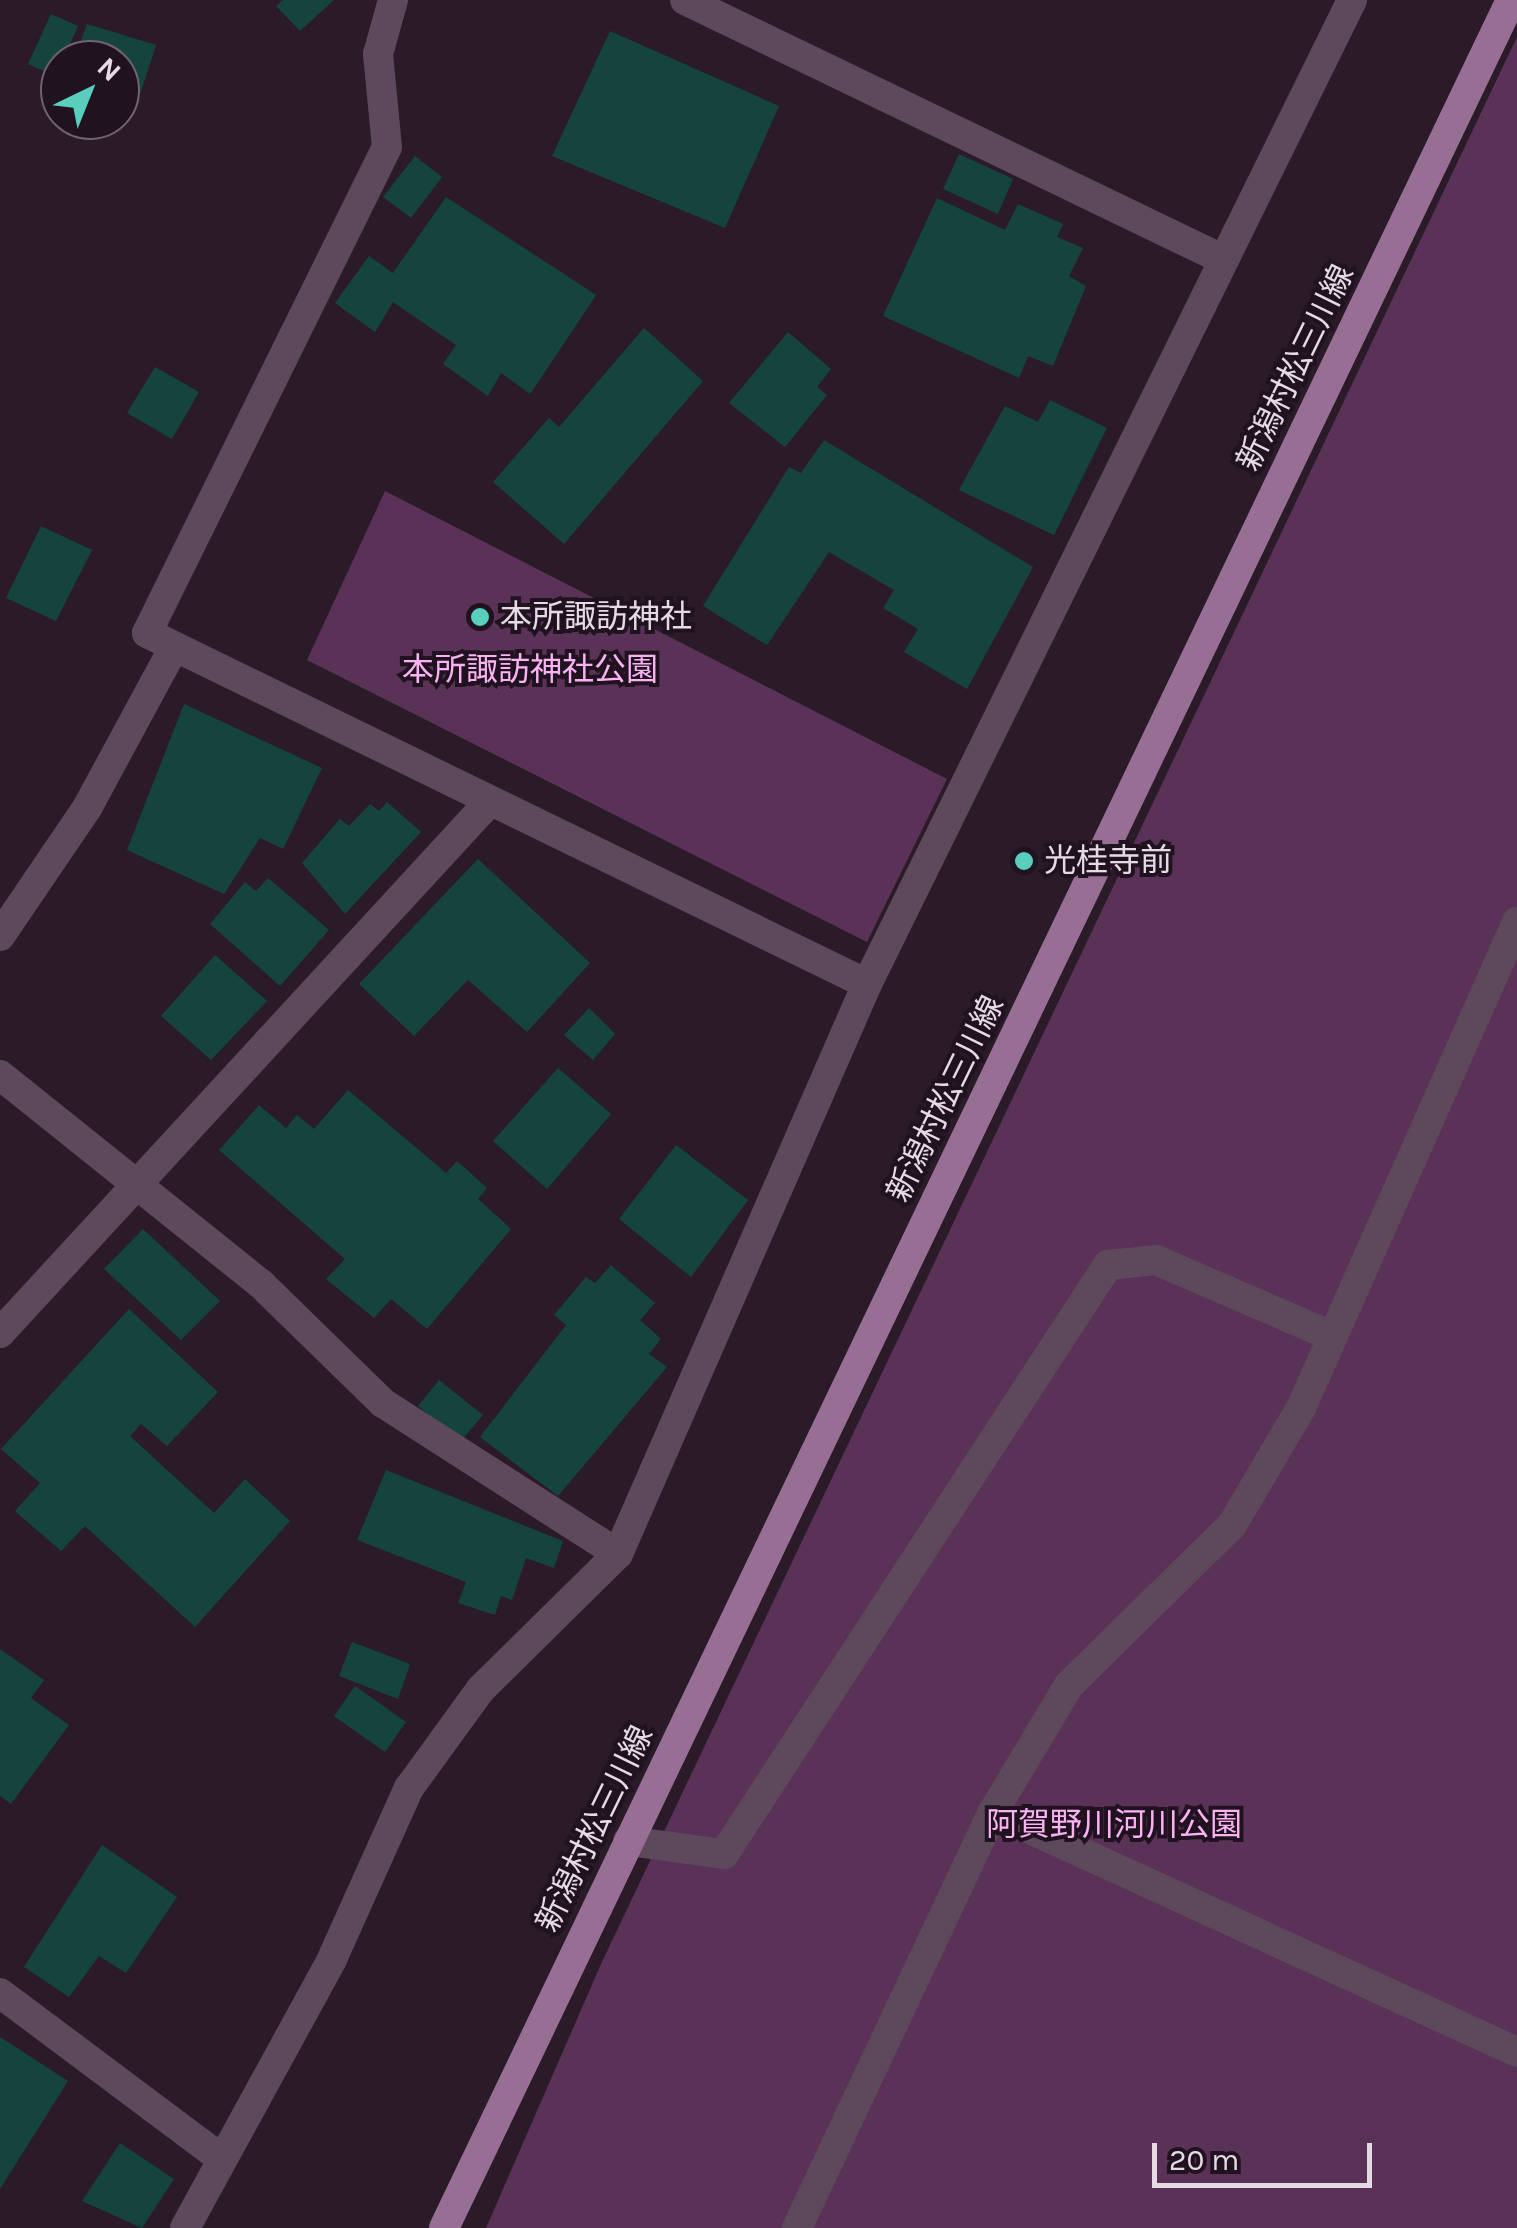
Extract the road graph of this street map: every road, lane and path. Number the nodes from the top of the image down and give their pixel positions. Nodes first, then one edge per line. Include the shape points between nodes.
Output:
1 (393, 0) edge
2 (684, 0) edge
3 (1352, 0) edge
4 (1511, 0) edge
5 (1220, 258) junction
6 (174, 647) junction
7 (490, 801) junction
8 (1517, 922) edge
9 (0, 936) edge
10 (867, 984) junction
11 (0, 1076) edge
12 (132, 1182) junction
13 (0, 1333) edge
14 (1326, 1334) junction
15 (618, 1554) junction
16 (993, 1812) junction
17 (628, 1841) junction
18 (0, 1993) edge
19 (1517, 2052) edge
20 (222, 2158) junction
21 (185, 2228) edge
22 (444, 2228) edge
23 (797, 2228) edge

1 - 6 street via 378,54 387,147 147,633
2 - 5 street
3 - 5 street
4 - 17 main road, 新潟村松三川線
5 - 10 street
6 - 7 street
6 - 9 street via 87,808
7 - 10 street
7 - 12 street
8 - 14 street
10 - 15 street
11 - 12 street
12 - 13 street
12 - 15 street via 261,1284 383,1403
14 - 16 street via 1301,1408 1232,1526 1069,1685
14 - 17 street via 1156,1260 1108,1265 724,1854
15 - 20 street via 481,1689 409,1788 332,1959
16 - 19 street
16 - 23 street
17 - 22 main road, 新潟村松三川線
18 - 20 street
20 - 21 street

